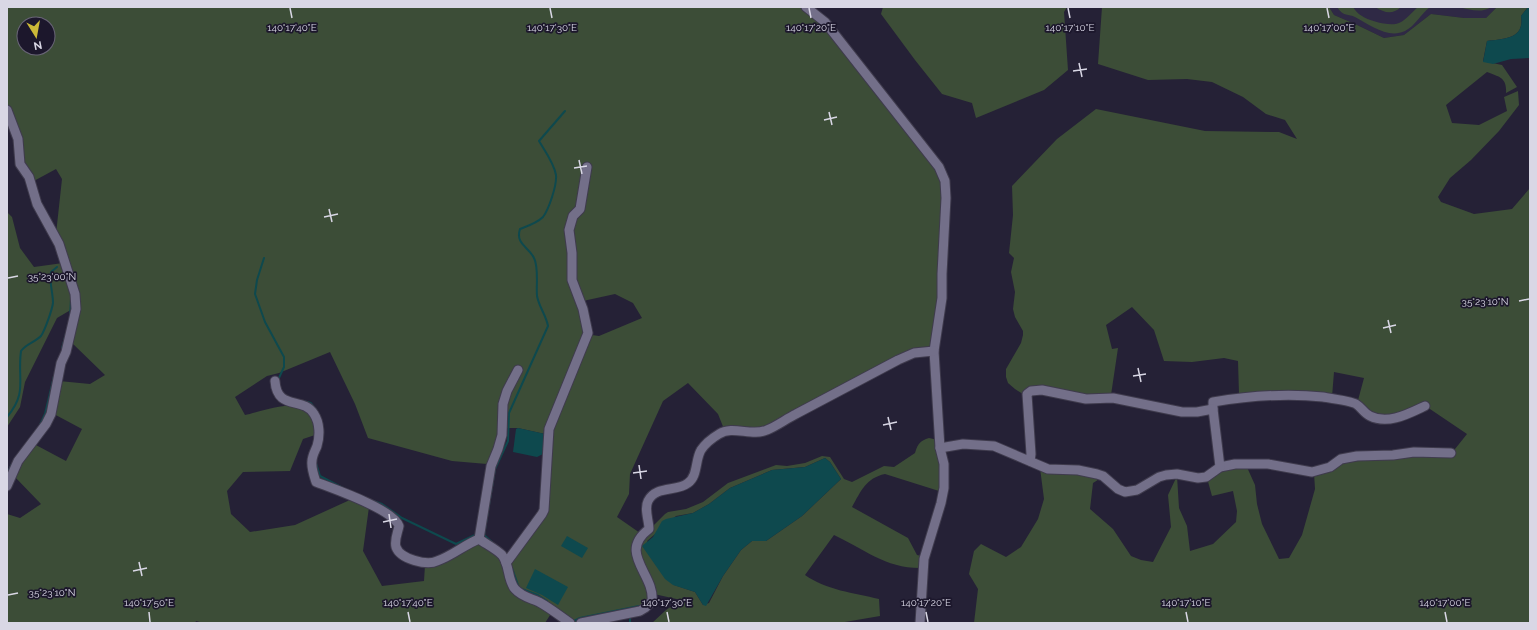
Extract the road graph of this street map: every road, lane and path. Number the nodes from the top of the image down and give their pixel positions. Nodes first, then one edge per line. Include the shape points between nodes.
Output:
1 (806, 7) edge
2 (7, 110) edge
3 (587, 167) dead end
4 (934, 351) junction
5 (518, 370) dead end
6 (275, 381) dead end
7 (1425, 406) dead end
8 (1213, 410) junction
9 (940, 448) junction
10 (1451, 453) dead end
11 (1030, 461) junction
12 (1220, 467) junction
13 (7, 486) edge
14 (479, 539) junction
15 (506, 563) junction
16 (570, 623) edge
17 (581, 623) edge
18 (920, 623) edge

1 - 4 street via 825,22 943,174 946,198 942,298
2 - 13 street via 18,139 20,164 29,177 37,204 59,244 75,294 76,309 68,346 61,363 51,414 18,461
3 - 15 street via 580,209 573,216 569,230 572,280 583,309 588,334 549,429 544,510
4 - 9 street
4 - 17 street via 914,353 898,360 768,430 723,431 717,435 701,450 690,482 662,490 648,501 649,528 636,546 639,562 652,590 652,601 640,611
5 - 14 street via 503,404 502,435 491,466
6 - 14 street via 281,397 291,403 304,404 316,418 319,436 312,461 316,482 381,509 396,519 399,526 396,546 403,556 432,563
7 - 8 street via 1402,417 1382,419 1369,416 1356,404 1324,397 1244,396 1213,402
8 - 11 street via 1182,412 1113,398 1086,399 1042,390 1031,391 1027,394
8 - 12 street
9 - 11 street via 963,444 994,446
9 - 18 street via 944,464 944,488 924,559
10 - 12 street via 1414,452 1357,456 1341,459 1330,467 1312,472 1268,464 1244,463
11 - 12 street via 1048,469 1078,470 1097,474 1125,492 1138,490 1166,475 1206,477
14 - 15 street via 502,556
15 - 16 street via 511,583 516,590

